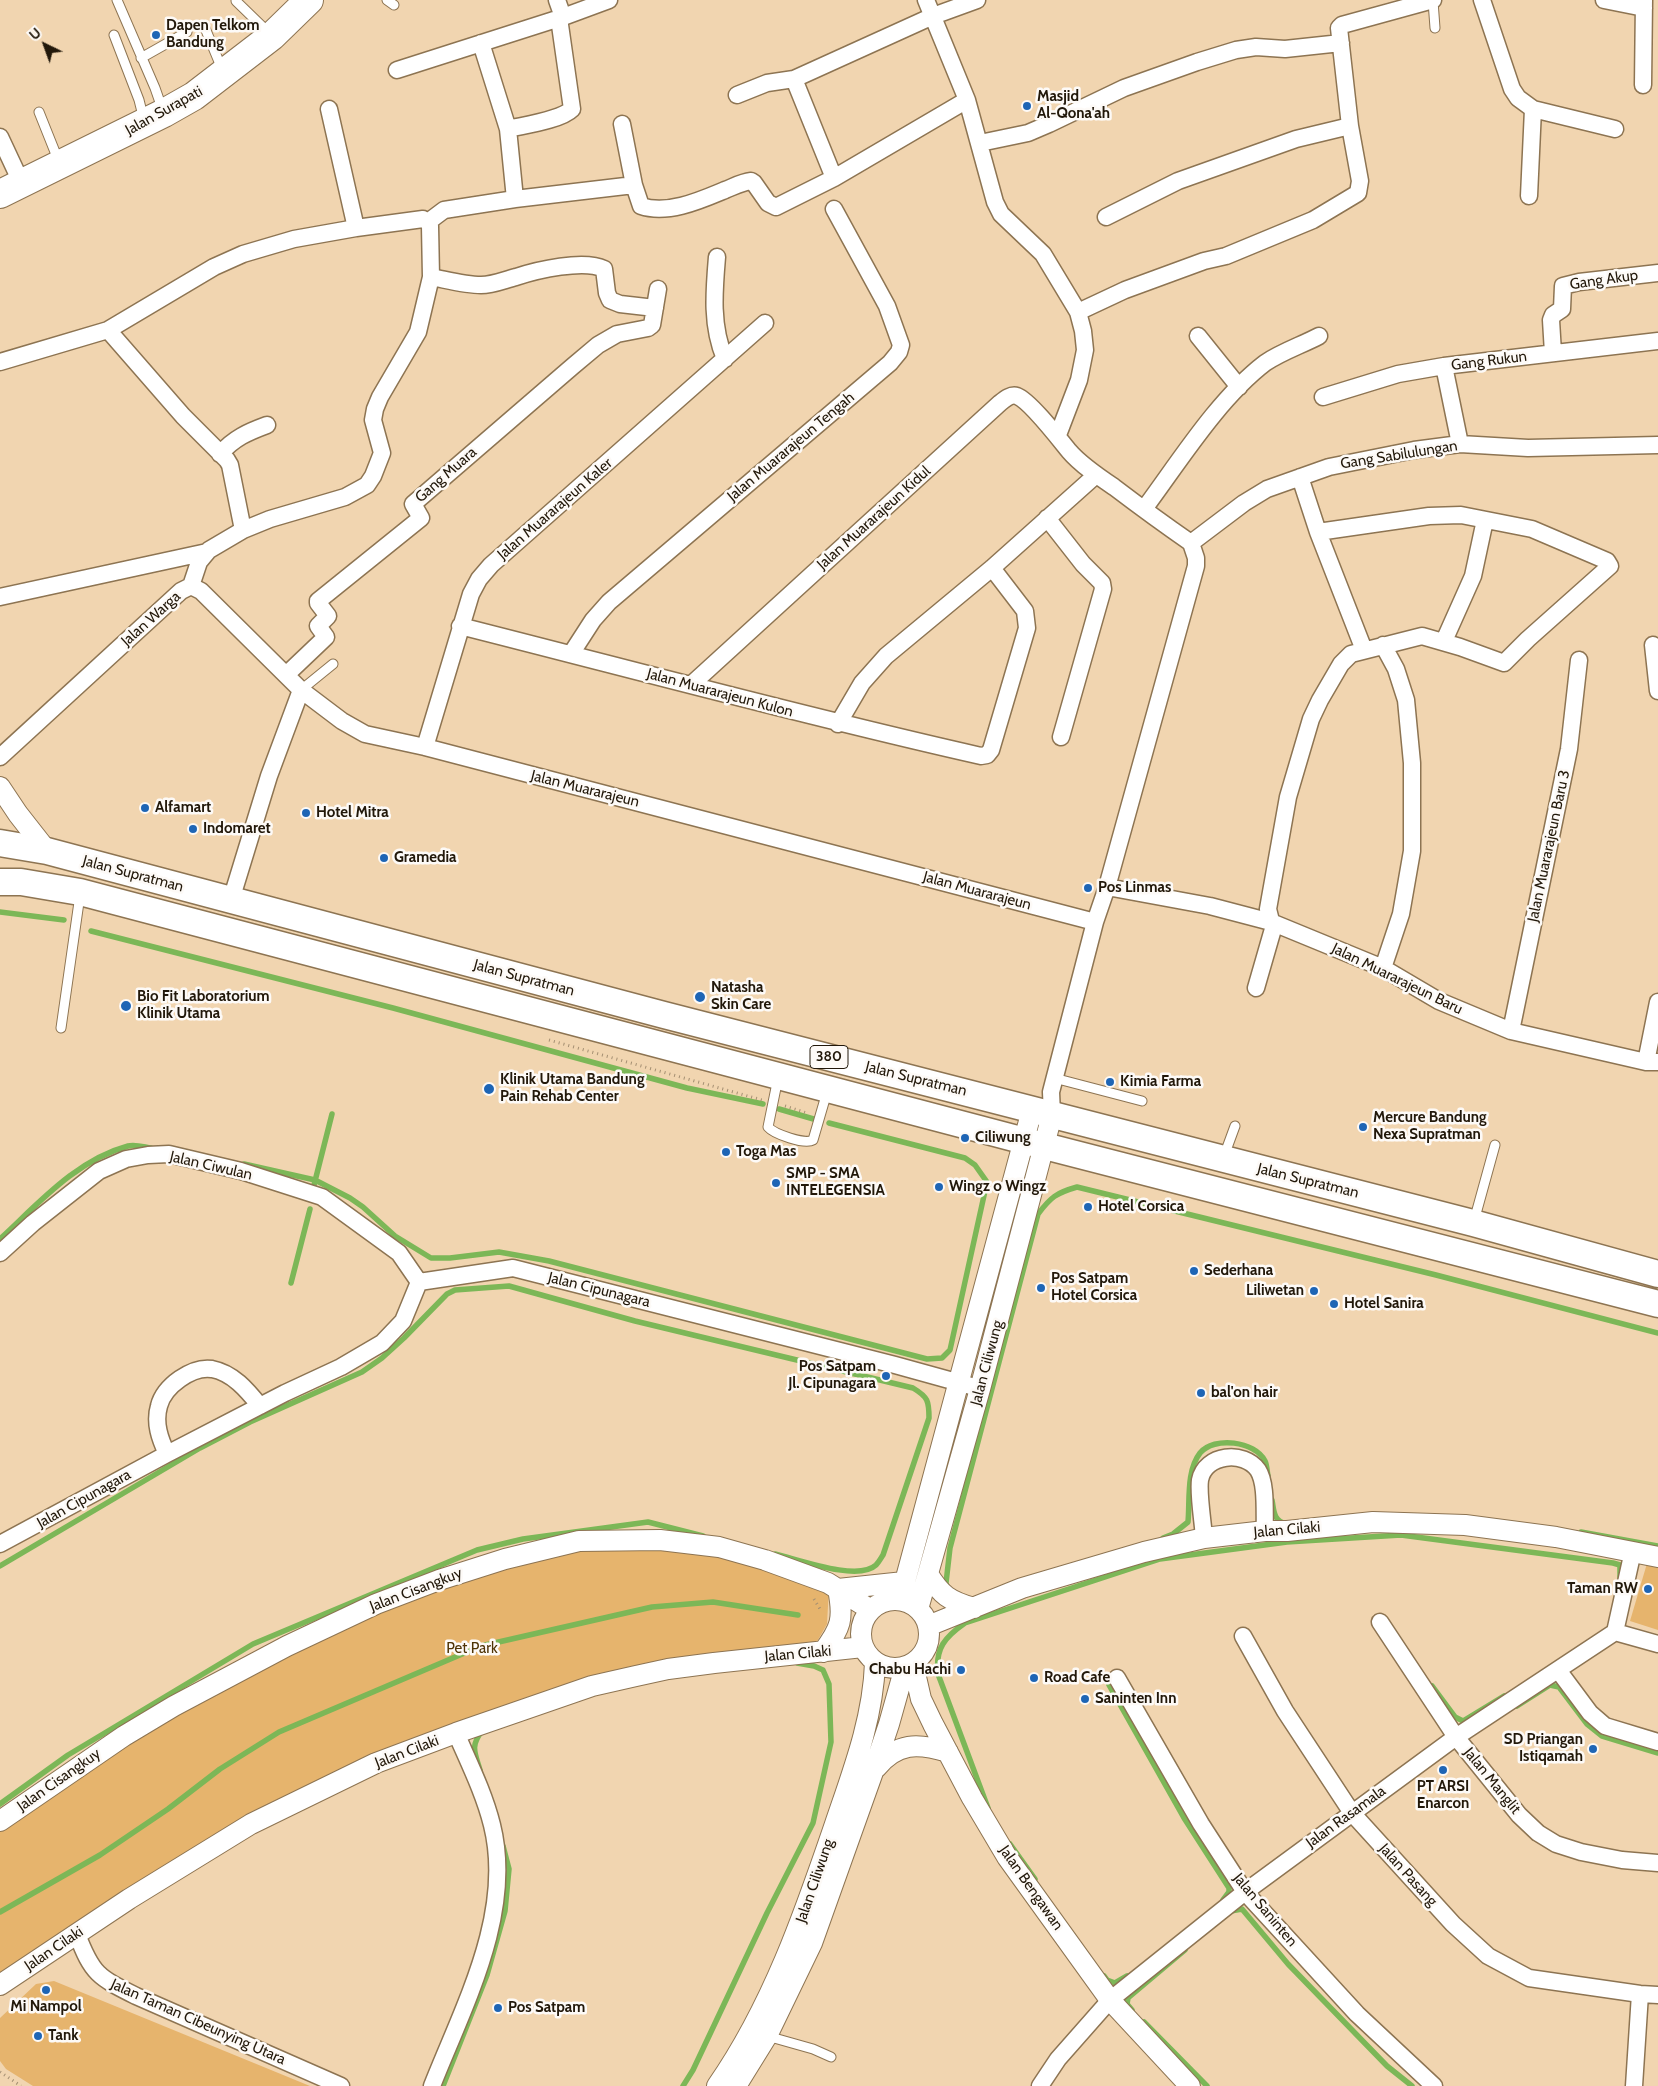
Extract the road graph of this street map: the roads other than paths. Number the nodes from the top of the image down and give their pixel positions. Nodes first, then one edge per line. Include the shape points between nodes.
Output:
1 (117, 0) edge
2 (309, 0) edge
3 (557, 0) edge
4 (609, 0) edge
5 (926, 0) edge
6 (977, 0) edge
7 (1433, 0) edge
8 (1482, 0) edge
9 (1604, 0) edge
10 (236, 1) edge
11 (1644, 4) edge
12 (933, 16) junction
13 (561, 18) junction
14 (205, 28) dead end
15 (1435, 28) dead end
16 (187, 32) dead end
17 (114, 36) dead end
18 (272, 36) junction
19 (481, 43) junction
20 (1341, 44) junction
21 (141, 58) junction
22 (397, 70) dead end
23 (224, 74) junction
24 (794, 79) junction
25 (1643, 85) dead end
26 (736, 95) dead end
27 (967, 100) junction
28 (329, 109) dead end
29 (1534, 109) junction
30 (39, 112) dead end
31 (154, 118) junction
32 (622, 124) dead end
33 (1350, 126) junction
34 (508, 129) junction
35 (1616, 129) dead end
36 (0, 137) edge
37 (980, 143) junction
38 (60, 164) junction
39 (834, 178) junction
40 (634, 185) junction
41 (11, 188) edge
42 (1529, 196) dead end
43 (515, 198) junction
44 (834, 209) dead end
45 (1106, 217) dead end
46 (428, 222) junction
47 (356, 228) junction
48 (717, 257) dead end
49 (1658, 273) edge
50 (431, 277) junction
51 (658, 289) dead end
52 (655, 308) junction
53 (1078, 312) junction
54 (765, 322) dead end
55 (108, 330) junction
56 (1198, 336) dead end
57 (1319, 336) dead end
58 (1658, 341) edge
59 (720, 344) junction
60 (1553, 353) junction
61 (0, 362) edge
62 (1444, 366) junction
63 (1239, 387) junction
64 (1323, 397) dead end
65 (267, 425) dead end
66 (1058, 435) junction
67 (1460, 444) junction
68 (1658, 445) edge
69 (220, 454) junction
70 (1096, 475) junction
71 (1300, 477) junction
72 (1144, 509) junction
73 (1047, 518) junction
74 (1485, 520) junction
75 (243, 530) junction
76 (1318, 532) junction
77 (1191, 543) junction
78 (207, 552) junction
79 (992, 568) junction
80 (191, 586) junction
81 (0, 597) edge
82 (460, 626) junction
83 (1444, 641) junction
84 (1384, 645) junction
85 (1653, 645) dead end
86 (1364, 650) junction
87 (571, 654) junction
88 (1579, 660) dead end
89 (333, 664) dead end
90 (286, 675) junction
91 (692, 684) junction
92 (301, 690) junction
93 (1658, 692) edge
94 (838, 724) junction
95 (1061, 737) dead end
96 (425, 747) junction
97 (0, 757) edge
98 (0, 787) edge
99 (0, 843) edge
100 (47, 851) junction
101 (0, 882) edge
102 (1107, 887) junction
103 (80, 892) junction
104 (231, 900) junction
105 (1095, 922) junction
106 (1271, 922) junction
107 (441, 955) junction
108 (1383, 968) junction
109 (431, 985) junction
110 (1256, 988) dead end
111 (1658, 1002) edge
112 (61, 1028) dead end
113 (1511, 1030) junction
114 (1652, 1062) edge
115 (779, 1075) junction
116 (829, 1088) junction
117 (1047, 1099) junction
118 (1142, 1101) dead end
119 (1235, 1126) dead end
120 (1035, 1143) junction
121 (1495, 1145) dead end
122 (1224, 1159) junction
123 (1473, 1224) junction
124 (0, 1253) edge
125 (1658, 1274) edge
126 (419, 1282) junction
127 (1658, 1304) edge
128 (957, 1383) junction
129 (980, 1389) junction
130 (260, 1406) junction
131 (167, 1454) junction
132 (1265, 1531) junction
133 (1204, 1538) junction
134 (0, 1544) edge
135 (1633, 1551) junction
136 (1658, 1557) edge
137 (928, 1574) junction
138 (838, 1589) junction
139 (902, 1591) junction
140 (974, 1608) junction
141 (918, 1609) junction
142 (871, 1610) junction
143 (1380, 1622) dead end
144 (928, 1626) junction
145 (1615, 1632) junction
146 (1243, 1636) dead end
147 (1658, 1644) edge
148 (862, 1647) junction
149 (823, 1652) junction
150 (875, 1663) junction
151 (909, 1665) junction
152 (1558, 1670) junction
153 (1117, 1678) dead end
154 (456, 1733) junction
155 (1456, 1737) junction
156 (1658, 1742) edge
157 (948, 1752) junction
158 (873, 1772) junction
159 (1352, 1813) junction
160 (0, 1822) edge
161 (1658, 1863) edge
162 (1246, 1892) junction
163 (77, 1934) junction
164 (804, 1939) junction
165 (0, 1985) edge
166 (1640, 1994) junction
167 (1658, 1995) edge
168 (1110, 2000) junction
169 (767, 2036) junction
170 (832, 2057) dead end
171 (341, 2086) edge
172 (432, 2086) edge
173 (717, 2086) edge
174 (736, 2086) edge
175 (1040, 2086) edge
176 (1190, 2086) edge
177 (1434, 2086) edge
178 (1634, 2086) edge

1 - 21 lane
2 - 18 highway, Jalan Surapati
3 - 13 street
4 - 13 street
5 - 12 street
6 - 12 street
7 - 15 lane
7 - 20 street via 1342,25 1338,31
8 - 29 street via 1512,90
9 - 11 street
10 - 18 lane
11 - 25 street
12 - 24 street
12 - 27 street
13 - 19 street
13 - 34 street via 572,109 555,118
14 - 23 lane
16 - 21 lane
17 - 31 lane via 139,100
18 - 23 highway, Jalan Surapati
19 - 22 street
19 - 34 street
20 - 33 street
20 - 37 street via 1236,50 1124,88 1028,132
21 - 31 lane
23 - 31 highway, Jalan Surapati via 194,96
24 - 26 street via 767,83
24 - 39 street
27 - 37 street
27 - 39 street
28 - 47 street
29 - 35 street
29 - 42 street
30 - 38 lane
31 - 38 highway, Jalan Surapati
32 - 40 street
33 - 45 street via 1296,139 1178,181
33 - 53 street via 1360,181 1358,194 1313,220 1226,256 1125,290
34 - 43 street
36 - 41 street
37 - 53 street via 1001,214 1043,254
38 - 41 highway, Jalan Surapati
39 - 40 street via 776,207 768,203 751,181 668,208 641,206
40 - 43 street
43 - 46 street via 444,210
44 - 87 street, Jalan Muararajeun Tengah via 888,311 901,345 899,352 609,602
46 - 47 street via 423,219
46 - 50 street
47 - 55 street via 294,239 227,259
48 - 59 street via 715,293
49 - 60 street, Gang Akup via 1563,286 1562,309 1552,315 1551,320
50 - 52 street via 481,285 557,268 590,265 604,269 610,300
50 - 75 street via 418,332 375,408 373,420 382,453 373,476 367,484 345,496
51 - 52 street, Gang Muara
52 - 90 street, Gang Muara via 652,325 617,334 598,345 413,504 421,518 318,600 328,616 318,626 326,638
53 - 66 street via 1085,350 1079,380
54 - 59 street, Jalan Muararajeun Kaler
55 - 61 street
55 - 69 street
56 - 63 street
57 - 63 street via 1266,363
58 - 60 street, Gang Rukun
59 - 82 street, Jalan Muararajeun Kaler via 491,565 471,594
60 - 62 street, Gang Rukun
62 - 64 street, Gang Rukun via 1398,374
62 - 67 street
63 - 72 street via 1216,411
65 - 69 street via 231,441
66 - 70 street, Jalan Muararajeun Kidul via 1070,453
66 - 91 street, Jalan Muararajeun Kidul via 1019,397 1007,398
67 - 68 street, Gang Sabilulungan via 1528,448
67 - 71 street, Gang Sabilulungan via 1328,467
69 - 75 street via 230,465
70 - 72 street, Jalan Muararajeun Kidul
70 - 73 street
71 - 76 street
71 - 77 street, Gang Sabilulungan via 1267,489
72 - 77 street, Jalan Muararajeun Kidul
73 - 79 street
73 - 95 street via 1102,583 1103,589
74 - 76 street via 1461,515 1429,516
74 - 83 street via 1473,576
74 - 83 street via 1532,529 1608,561 1610,566 1528,639 1506,663
75 - 78 street
76 - 86 street
77 - 102 street via 1196,566
78 - 80 street via 197,567
78 - 81 street
79 - 94 street via 886,656 862,683
79 - 94 street, Jalan Muararajeun Kulon via 1025,611 1027,628 987,755
80 - 90 street, Jalan Warga via 201,591
80 - 97 street, Jalan Warga via 181,591
82 - 87 street, Jalan Muararajeun Kulon
82 - 96 street, Jalan Muararajeun Kaler
83 - 84 street via 1422,636
84 - 86 street
84 - 108 street via 1406,700 1412,763 1412,851 1401,914
85 - 93 street
86 - 106 street via 1346,657 1334,674 1304,740 1286,806 1268,909
87 - 91 street, Jalan Muararajeun Kulon
88 - 113 street, Jalan Muararajeun Baru 3 via 1569,749
89 - 92 lane
90 - 92 street, Jalan Warga
91 - 94 street, Jalan Muararajeun Kulon
92 - 96 street, Jalan Muararajeun via 365,734
92 - 104 street via 269,776
96 - 105 street, Jalan Muararajeun
98 - 100 street
99 - 100 main road, Jalan Supratman / 380
100 - 104 main road, Jalan Supratman / 380
101 - 103 main road, Jalan Supratman / 380 via 22,882
102 - 105 street
102 - 106 street, Jalan Muararajeun Baru
103 - 109 main road, Jalan Supratman / 380
103 - 112 lane
104 - 107 main road, Jalan Supratman / 380
105 - 117 street
106 - 108 street, Jalan Muararajeun Baru
106 - 110 street via 1273,929
107 - 109 main road
107 - 117 main road, Jalan Supratman / 380 via 664,1015
108 - 113 street, Jalan Muararajeun Baru via 1439,1001
109 - 115 main road, Jalan Supratman / 380
111 - 114 street
113 - 114 street, Jalan Muararajeun Baru
115 - 116 main road, Jalan Supratman / 380
115 - 116 lane via 768,1127 804,1142 810,1142 815,1135
116 - 120 main road, Jalan Supratman / 380
117 - 118 lane
117 - 120 street, Jalan Ciliwung
117 - 122 main road, Jalan Supratman / 380
119 - 122 lane
120 - 127 main road, Jalan Supratman / 380
120 - 128 street, Jalan Ciliwung
120 - 129 street, Jalan Ciliwung
121 - 123 lane
122 - 123 main road, Jalan Supratman / 380
123 - 125 main road, Jalan Supratman / 380
124 - 126 street, Jalan Ciwulan via 99,1171 126,1159 169,1154 322,1197 399,1253
126 - 128 street, Jalan Cipunagara via 513,1268
126 - 130 street, Jalan Cipunagara via 403,1321 382,1343 342,1367
128 - 129 street, Jalan Cipunagara
128 - 139 street, Jalan Ciliwung
129 - 137 street, Jalan Ciliwung
130 - 131 street, Jalan Cipunagara
130 - 131 street via 231,1376 212,1369 196,1370 167,1391 159,1405 157,1425
131 - 134 street, Jalan Cipunagara
132 - 133 street, Jalan Cilaki
132 - 133 street via 1262,1480 1258,1471 1251,1462 1240,1457 1220,1459 1203,1472 1200,1482
132 - 135 street, Jalan Cilaki via 1373,1522 1465,1525
133 - 140 street, Jalan Cilaki via 1041,1583
135 - 136 street, Jalan Cilaki
135 - 145 street
137 - 140 street via 944,1596
137 - 141 street, Jalan Ciliwung
138 - 139 street
138 - 142 street, Jalan Cisangkuy
138 - 149 street via 841,1623
138 - 160 street, Jalan Cisangkuy via 765,1560 719,1547 660,1540 579,1541 505,1558 376,1604 287,1646 124,1736
139 - 141 street via 909,1603
139 - 142 street
140 - 144 street, Jalan Cilaki
141 - 144 street
142 - 148 street via 861,1627
143 - 155 street, Jalan Manglit
144 - 151 street via 927,1648
145 - 147 street
145 - 152 street, Jalan Rasamala
146 - 159 street, Jalan Pasang via 1285,1711
148 - 149 street, Jalan Cilaki
148 - 150 street
149 - 154 street, Jalan Cilaki via 668,1669 592,1686
150 - 151 street via 896,1669
150 - 164 street, Jalan Ciliwung via 874,1689 864,1734
151 - 157 street, Jalan Bengawan via 921,1699
151 - 158 street, Jalan Ciliwung
152 - 155 street, Jalan Rasamala
152 - 156 street via 1590,1713 1605,1726
153 - 162 street, Jalan Saninten via 1201,1824
154 - 163 street, Jalan Cilaki via 376,1763 251,1824
154 - 172 street via 492,1825 497,1862 496,1908 480,1964
155 - 159 street, Jalan Rasamala
155 - 161 street, Jalan Manglit via 1519,1815 1538,1833 1556,1844 1581,1852
157 - 158 street via 917,1745 899,1749 885,1757
157 - 168 street, Jalan Bengawan via 1007,1857
158 - 164 street, Jalan Ciliwung
159 - 162 street, Jalan Rasamala
159 - 166 street, Jalan Pasang via 1453,1924 1488,1956 1529,1978
162 - 168 street, Jalan Rasamala
162 - 177 street, Jalan Saninten via 1357,2014
163 - 165 street, Jalan Cilaki
163 - 171 street, Jalan Taman Cibeunying Utara via 87,1961 103,1979
164 - 169 street, Jalan Ciliwung
164 - 173 street, Jalan Ciliwung
166 - 167 street, Jalan Pasang
166 - 178 street
168 - 175 street, Jalan Rasamala via 1058,2059
168 - 176 street, Jalan Bengawan
169 - 170 lane
169 - 174 street, Jalan Ciliwung

